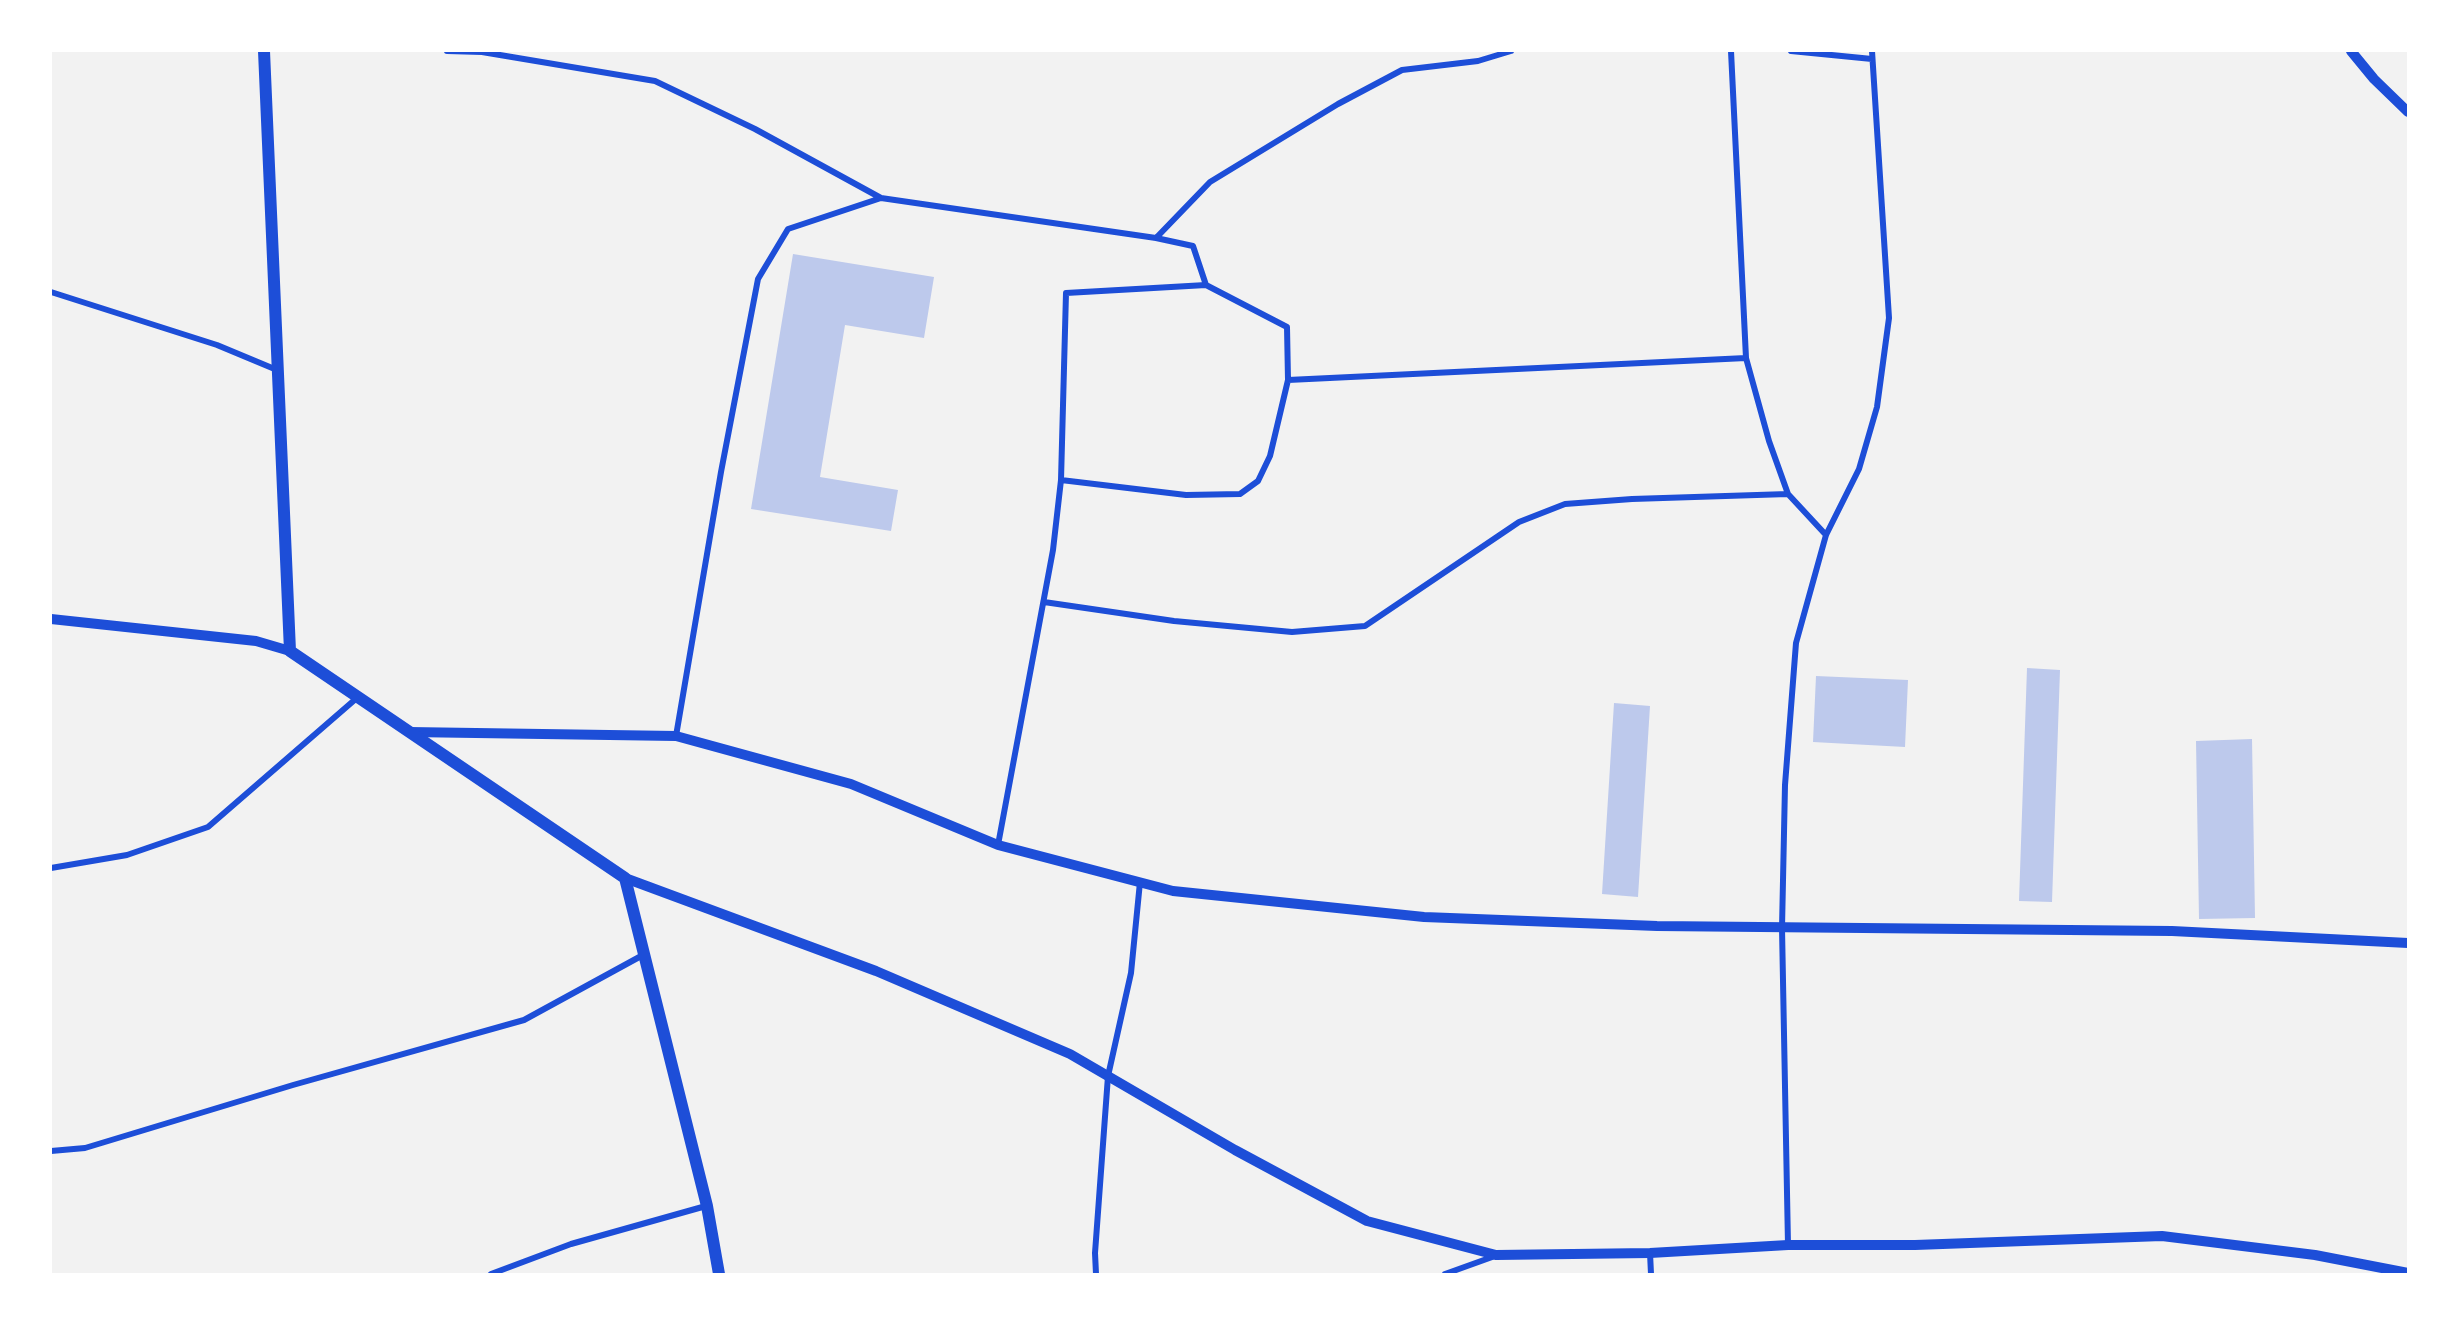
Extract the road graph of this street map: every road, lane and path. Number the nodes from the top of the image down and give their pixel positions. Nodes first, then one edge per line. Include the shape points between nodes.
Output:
1 (264, 51) edge
2 (447, 51) edge
3 (1476, 51) edge
4 (1511, 51) edge
5 (1731, 51) edge
6 (1791, 51) edge
7 (1872, 51) edge
8 (2351, 51) edge
9 (1872, 59) junction
10 (1478, 61) junction
11 (2408, 112) edge
12 (881, 198) junction
13 (1156, 238) junction
14 (1206, 285) junction
15 (51, 292) edge
16 (1746, 358) junction
17 (278, 371) junction
18 (1288, 380) junction
19 (1062, 480) junction
20 (1788, 494) junction
21 (1826, 535) junction
22 (1044, 603) junction
23 (51, 619) edge
24 (290, 651) junction
25 (358, 697) junction
26 (409, 732) junction
27 (676, 735) junction
28 (998, 845) junction
29 (51, 868) edge
30 (625, 878) junction
31 (1140, 882) junction
32 (1782, 928) junction
33 (2408, 943) edge
34 (644, 954) junction
35 (1108, 1076) junction
36 (51, 1151) edge
37 (707, 1206) junction
38 (1788, 1245) junction
39 (1650, 1253) junction
40 (1496, 1255) junction
41 (2408, 1273) edge
42 (491, 1274) edge
43 (719, 1274) edge
44 (1096, 1274) edge
45 (1445, 1274) edge
46 (1651, 1274) edge

1 - 17 main road
2 - 12 street via 482,52 655,81 755,129
3 - 10 street
4 - 10 street
5 - 16 street
6 - 9 street
7 - 9 street
8 - 11 street
9 - 21 street via 1888,318 1877,407 1859,469
10 - 13 street via 1402,70 1338,104 1210,182
12 - 13 street
12 - 27 street via 788,229 758,279
13 - 14 street via 1193,246
14 - 18 street via 1287,327
14 - 19 street via 1066,293
15 - 17 street via 217,345
16 - 18 street
16 - 20 street via 1768,441
17 - 24 main road
18 - 19 street via 1270,456 1258,481 1240,494 1186,495
19 - 22 street
20 - 21 street
20 - 22 street via 1565,504 1519,522 1365,626 1292,632
21 - 32 street via 1796,643 1785,785
22 - 28 street
23 - 24 street via 256,641
24 - 25 main road
25 - 26 main road
25 - 29 street via 208,827 127,855
26 - 27 street
26 - 30 main road
27 - 28 street via 851,784
28 - 31 street
30 - 34 main road
30 - 35 street via 876,971 1070,1054
31 - 32 street via 1173,891 1424,917
31 - 35 street via 1131,973
32 - 33 street via 2172,931
32 - 38 street
34 - 36 street via 524,1020 85,1148
34 - 37 main road
35 - 40 street via 1367,1221
35 - 44 street
37 - 42 street via 571,1244
37 - 43 main road
38 - 39 street
38 - 41 street via 1915,1245 2162,1236 2315,1255
39 - 40 street
39 - 46 street
40 - 45 street

